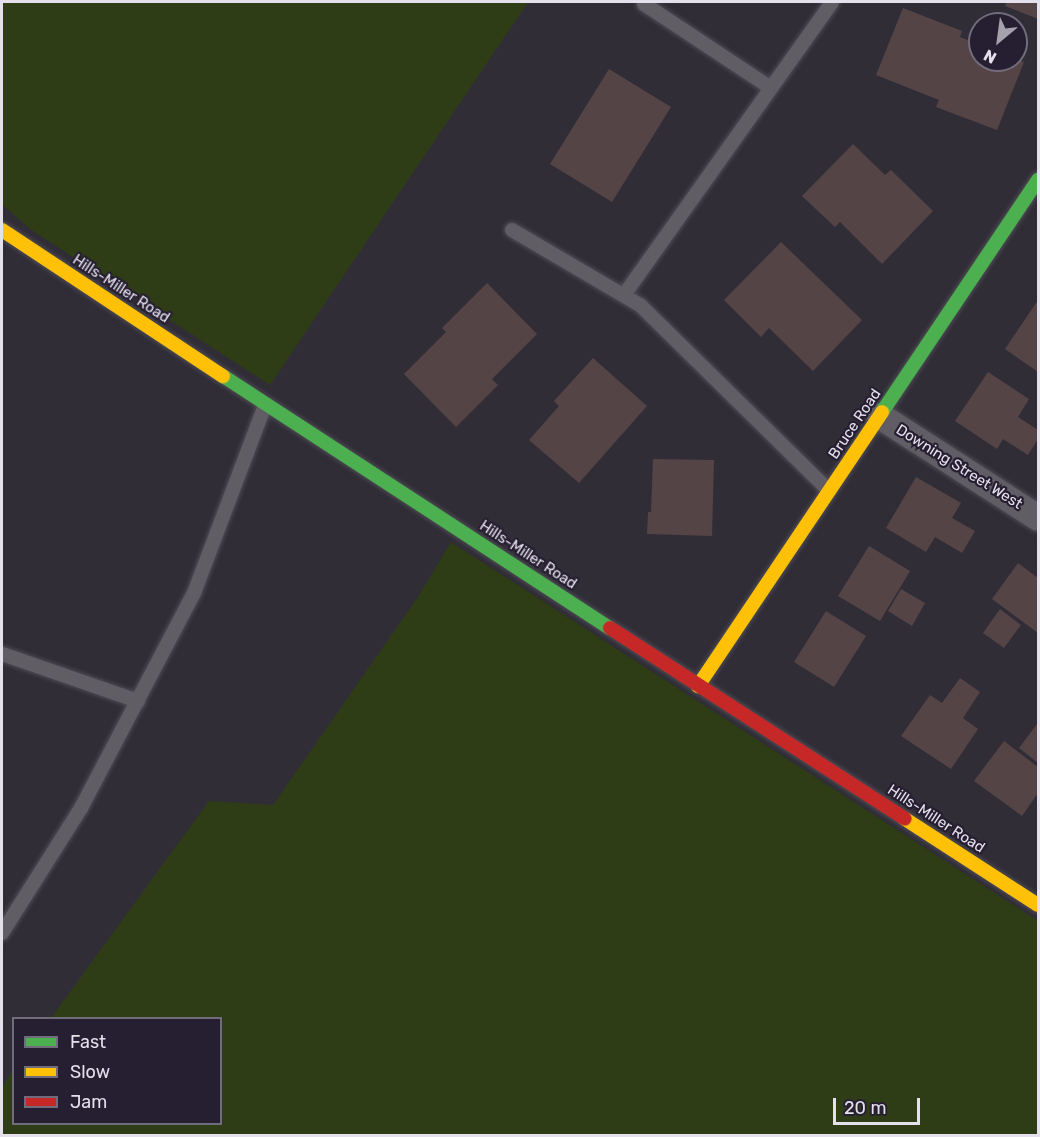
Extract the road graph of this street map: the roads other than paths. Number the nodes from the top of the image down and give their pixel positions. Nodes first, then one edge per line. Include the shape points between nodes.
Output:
1 (832, 2) edge
2 (644, 4) dead end
3 (771, 88) junction
4 (1038, 180) edge
5 (2, 230) edge
6 (512, 230) dead end
7 (624, 296) junction
8 (265, 404) junction
9 (879, 417) junction
10 (830, 491) junction
11 (1038, 516) edge
12 (2, 654) edge
13 (698, 686) junction
14 (138, 701) junction
15 (1038, 905) edge
16 (2, 933) edge

1 - 3 lane
2 - 3 lane
3 - 7 lane
4 - 9 street, Bruce Road
5 - 8 street, Hills-Miller Road
6 - 7 lane
7 - 10 lane via 640,305
8 - 13 street, Hills-Miller Road
8 - 14 lane via 194,593
9 - 10 street, Bruce Road
9 - 11 street, Downing Street West
10 - 13 street, Bruce Road
12 - 14 lane
13 - 15 street, Hills-Miller Road
14 - 16 lane via 81,808

